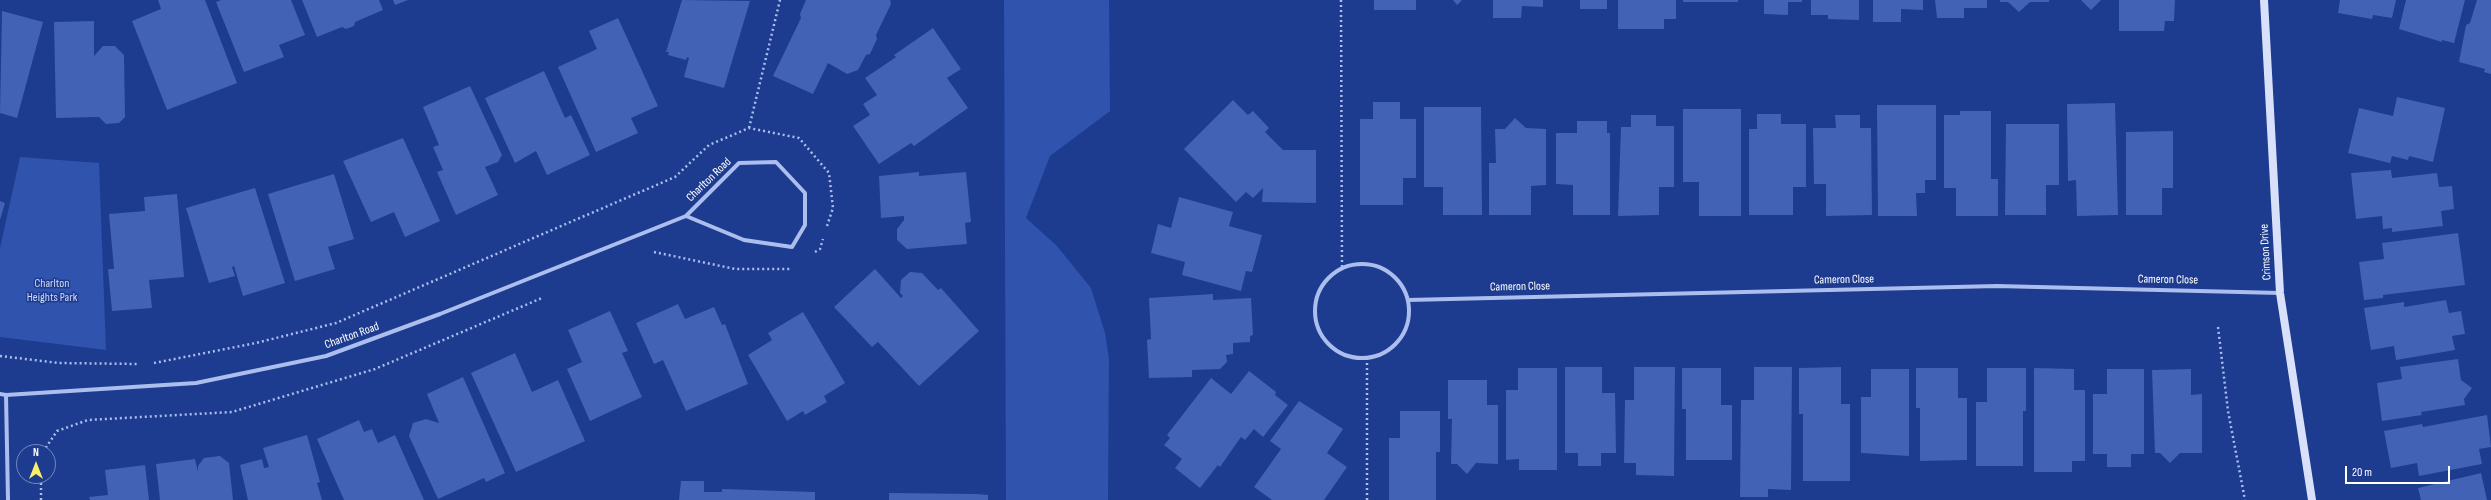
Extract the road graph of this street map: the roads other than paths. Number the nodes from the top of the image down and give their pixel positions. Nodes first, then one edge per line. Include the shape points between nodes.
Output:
1 (2264, 0) edge
2 (686, 216) junction
3 (2280, 293) junction
4 (1408, 300) junction
5 (0, 394) edge
6 (6, 395) junction
7 (8, 500) edge
8 (2312, 500) edge

1 - 3 street, Crimson Drive
2 - 2 street, Charlton Road via 744,240 792,248 805,225 804,192 776,162 739,163
2 - 6 street, Charlton Road via 326,356 196,383
3 - 4 street, Cameron Close via 1997,286
3 - 8 street, Crimson Drive
4 - 4 street via 1403,287 1383,268 1355,264 1342,267 1321,287 1316,301 1315,316 1319,330 1327,343 1352,357 1367,358 1383,353 1396,344 1405,331 1409,315
5 - 6 street, Charlton Road
6 - 7 street

